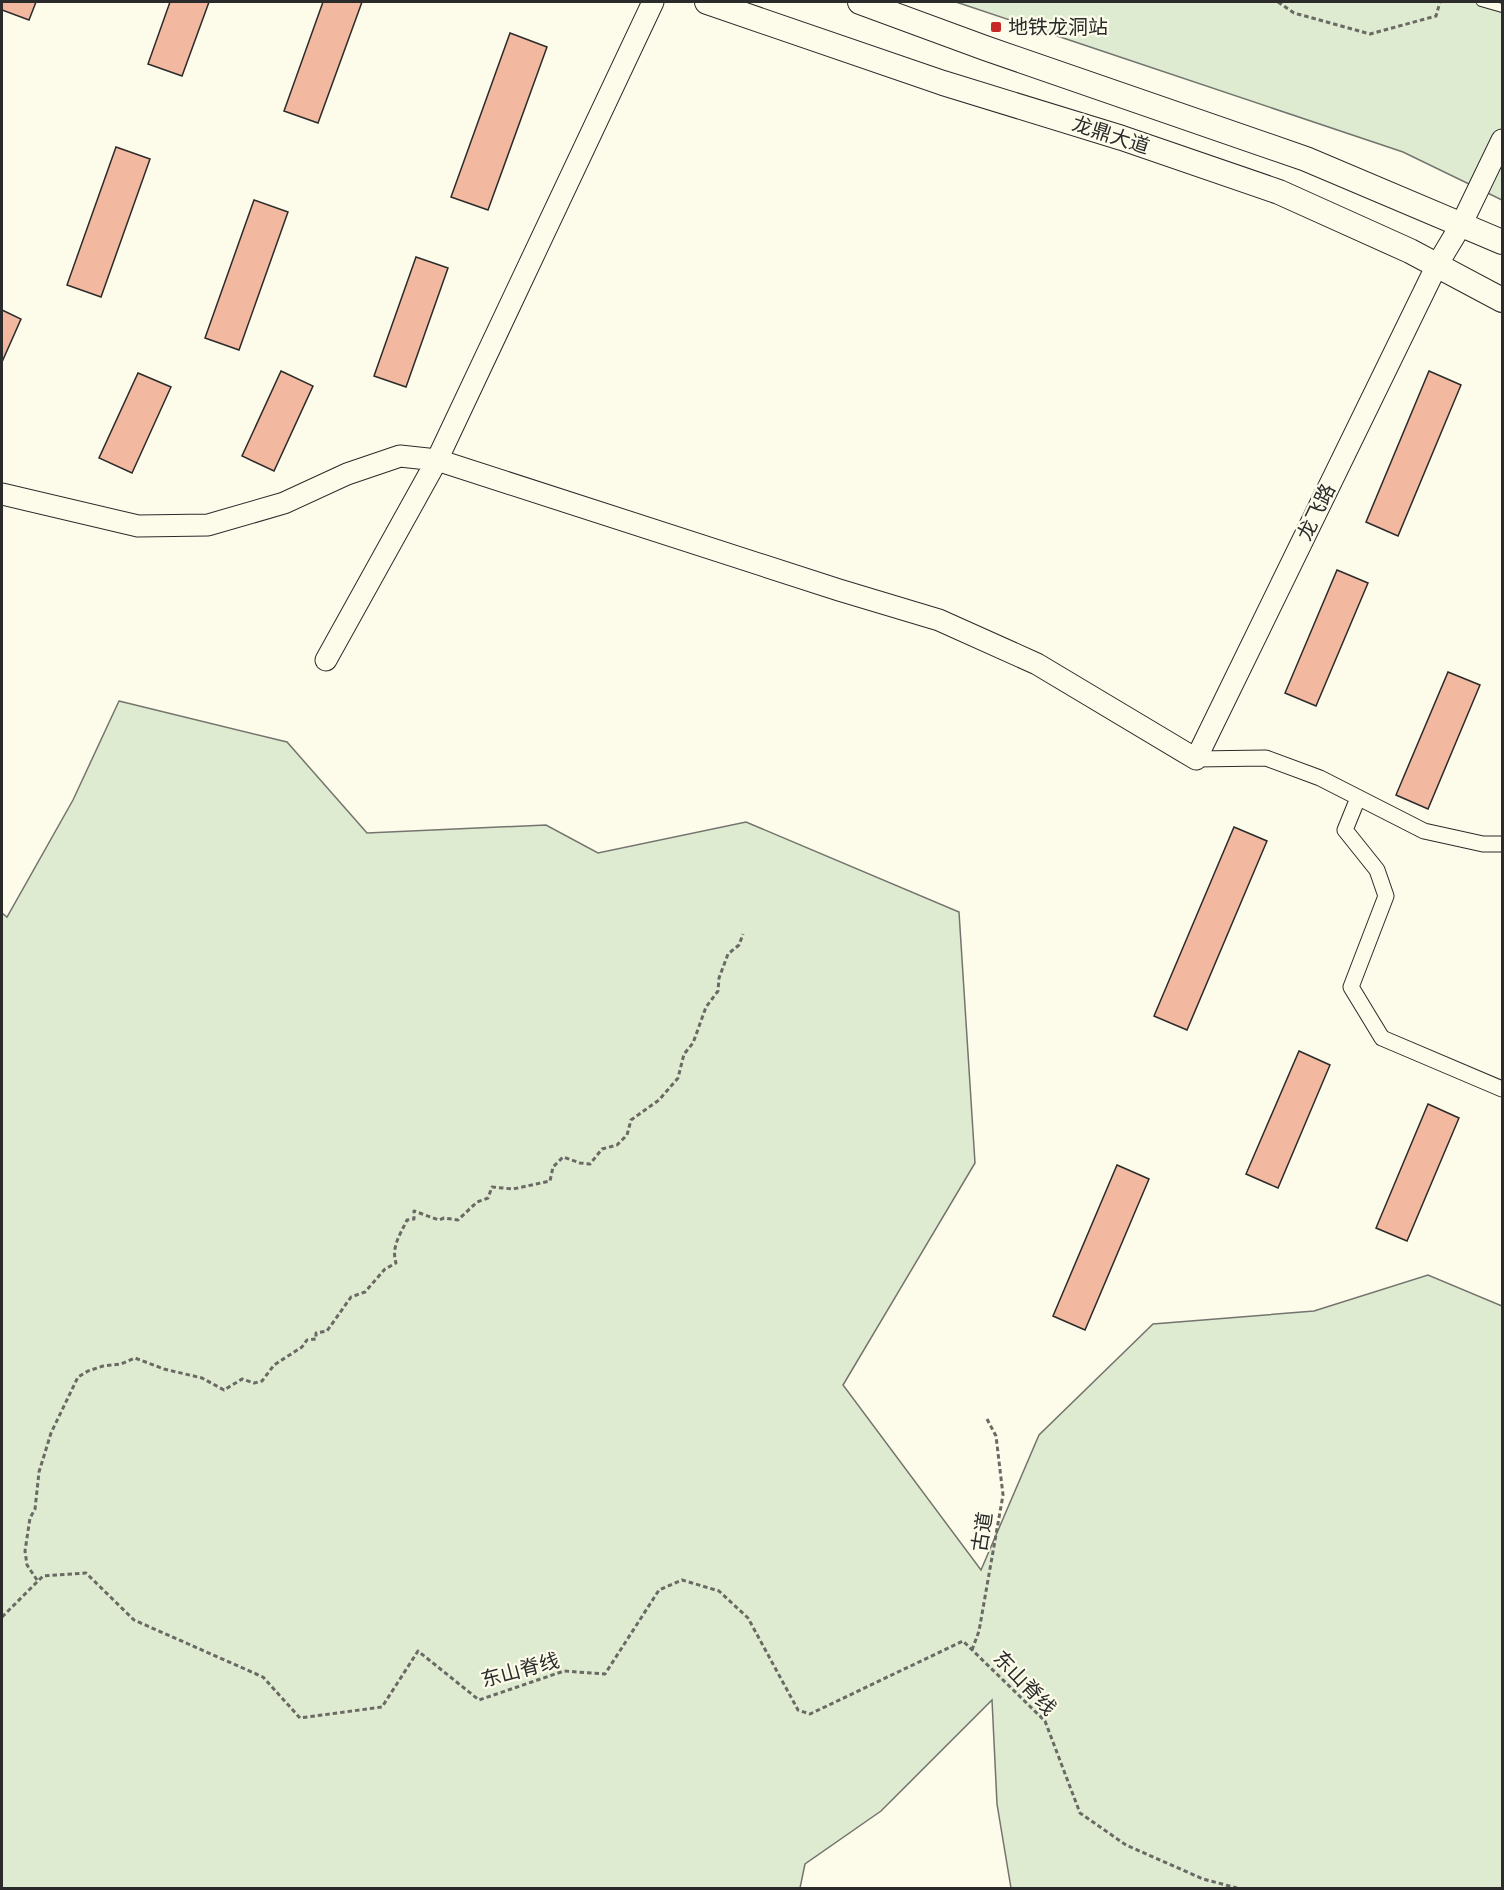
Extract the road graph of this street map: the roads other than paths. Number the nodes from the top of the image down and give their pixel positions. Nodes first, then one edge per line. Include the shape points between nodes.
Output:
1 (653, 2) edge
2 (707, 2) edge
3 (860, 2) edge
4 (1481, 2) edge
5 (1503, 8) edge
6 (1503, 140) edge
7 (1461, 225) junction
8 (1503, 242) edge
9 (1437, 265) junction
10 (1503, 300) edge
11 (437, 460) junction
12 (2, 494) edge
13 (326, 660) dead end
14 (1196, 759) junction
15 (1358, 798) junction
16 (1503, 844) edge
17 (1503, 1089) edge

1 - 11 street
2 - 9 main road, 龙鼎大道 via 1280,192
3 - 7 main road, 龙鼎大道 via 1306,159
4 - 5 lane
6 - 7 street, 龙飞路
7 - 8 main road, 龙鼎大道
7 - 9 street, 龙飞路
9 - 10 main road, 龙鼎大道
9 - 14 street, 龙飞路
11 - 12 street via 400,456 347,474 284,503 208,525 138,526
11 - 13 street
11 - 14 street via 939,620 1037,664
14 - 15 street via 1266,758 1320,778
15 - 16 street via 1424,831 1483,844
15 - 17 street via 1345,830 1377,870 1386,896 1351,987 1382,1038

